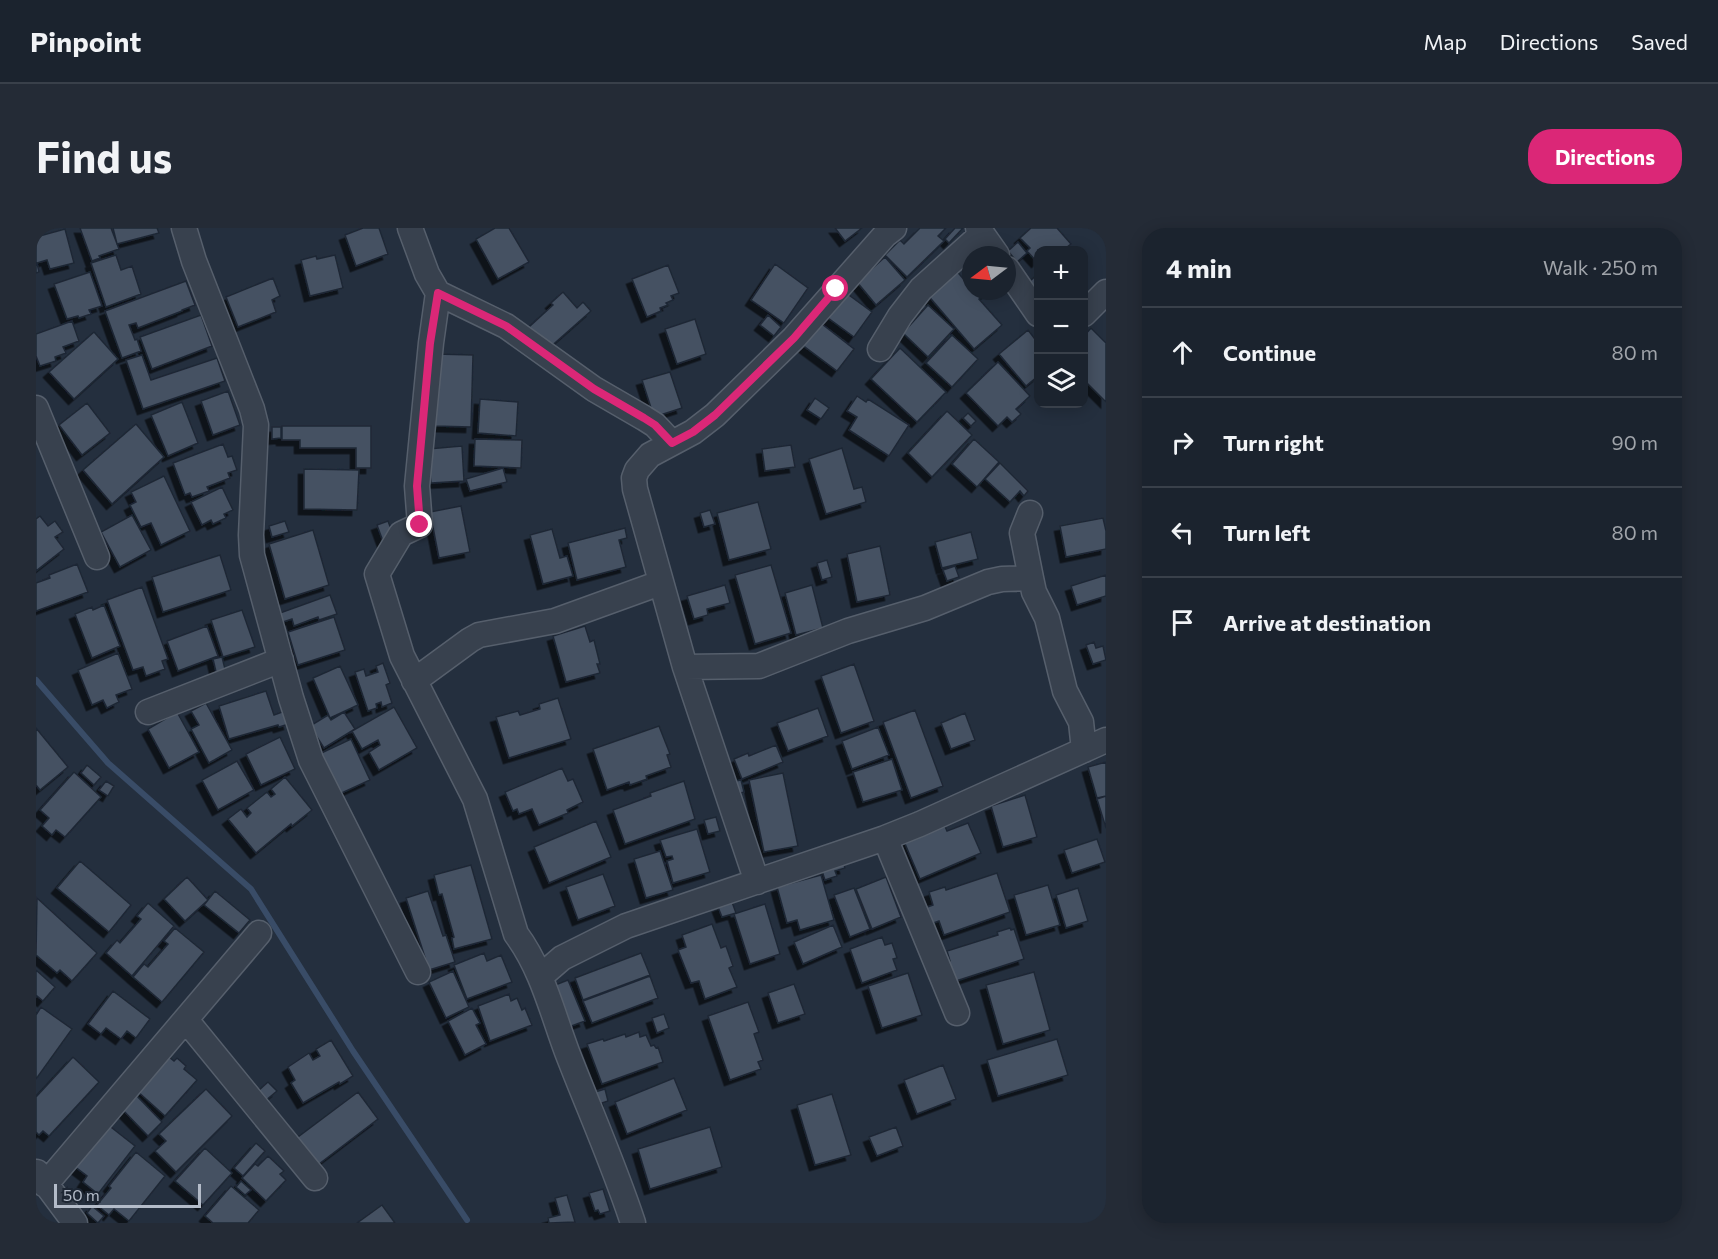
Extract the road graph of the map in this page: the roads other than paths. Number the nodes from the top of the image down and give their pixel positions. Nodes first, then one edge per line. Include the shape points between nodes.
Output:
1 (184, 228) edge
2 (410, 228) edge
3 (894, 228) edge
4 (980, 231) edge
5 (991, 246) edge
6 (1016, 282) edge
7 (1106, 292) edge
8 (438, 293) junction
9 (1034, 308) edge
10 (1088, 309) edge
11 (879, 349) dead end
12 (36, 408) edge
13 (672, 443) junction
14 (1030, 513) dead end
15 (97, 557) dead end
16 (1031, 578) junction
17 (660, 583) junction
18 (281, 660) junction
19 (685, 667) junction
20 (414, 681) junction
21 (148, 712) dead end
22 (1106, 740) edge
23 (1084, 750) junction
24 (885, 838) junction
25 (757, 882) junction
26 (260, 933) dead end
27 (418, 972) dead end
28 (540, 977) junction
29 (957, 1012) dead end
30 (186, 1020) junction
31 (41, 1178) edge
32 (315, 1178) dead end
33 (75, 1223) edge
34 (633, 1223) edge

1 - 18 street via 256,425 252,555
2 - 8 street
3 - 13 street via 794,338 715,415
4 - 5 street
4 - 11 street via 921,289
6 - 9 street
7 - 10 street
8 - 13 street via 506,326 594,389 655,425
8 - 20 street via 417,486 420,525 401,534 377,574 402,656
12 - 15 street
13 - 17 street via 650,455 634,478
14 - 16 street via 1022,533
16 - 19 street via 988,582 759,666
16 - 23 street via 1047,618 1065,691 1081,722
17 - 19 street
17 - 20 street via 555,621 479,635
18 - 21 street
18 - 27 street via 311,760
19 - 25 street
20 - 28 street via 475,799 516,934
22 - 23 street
23 - 24 street
24 - 25 street
24 - 29 street
25 - 28 street via 626,926 562,958
26 - 30 street
28 - 34 street
30 - 31 street
30 - 32 street
31 - 33 street

